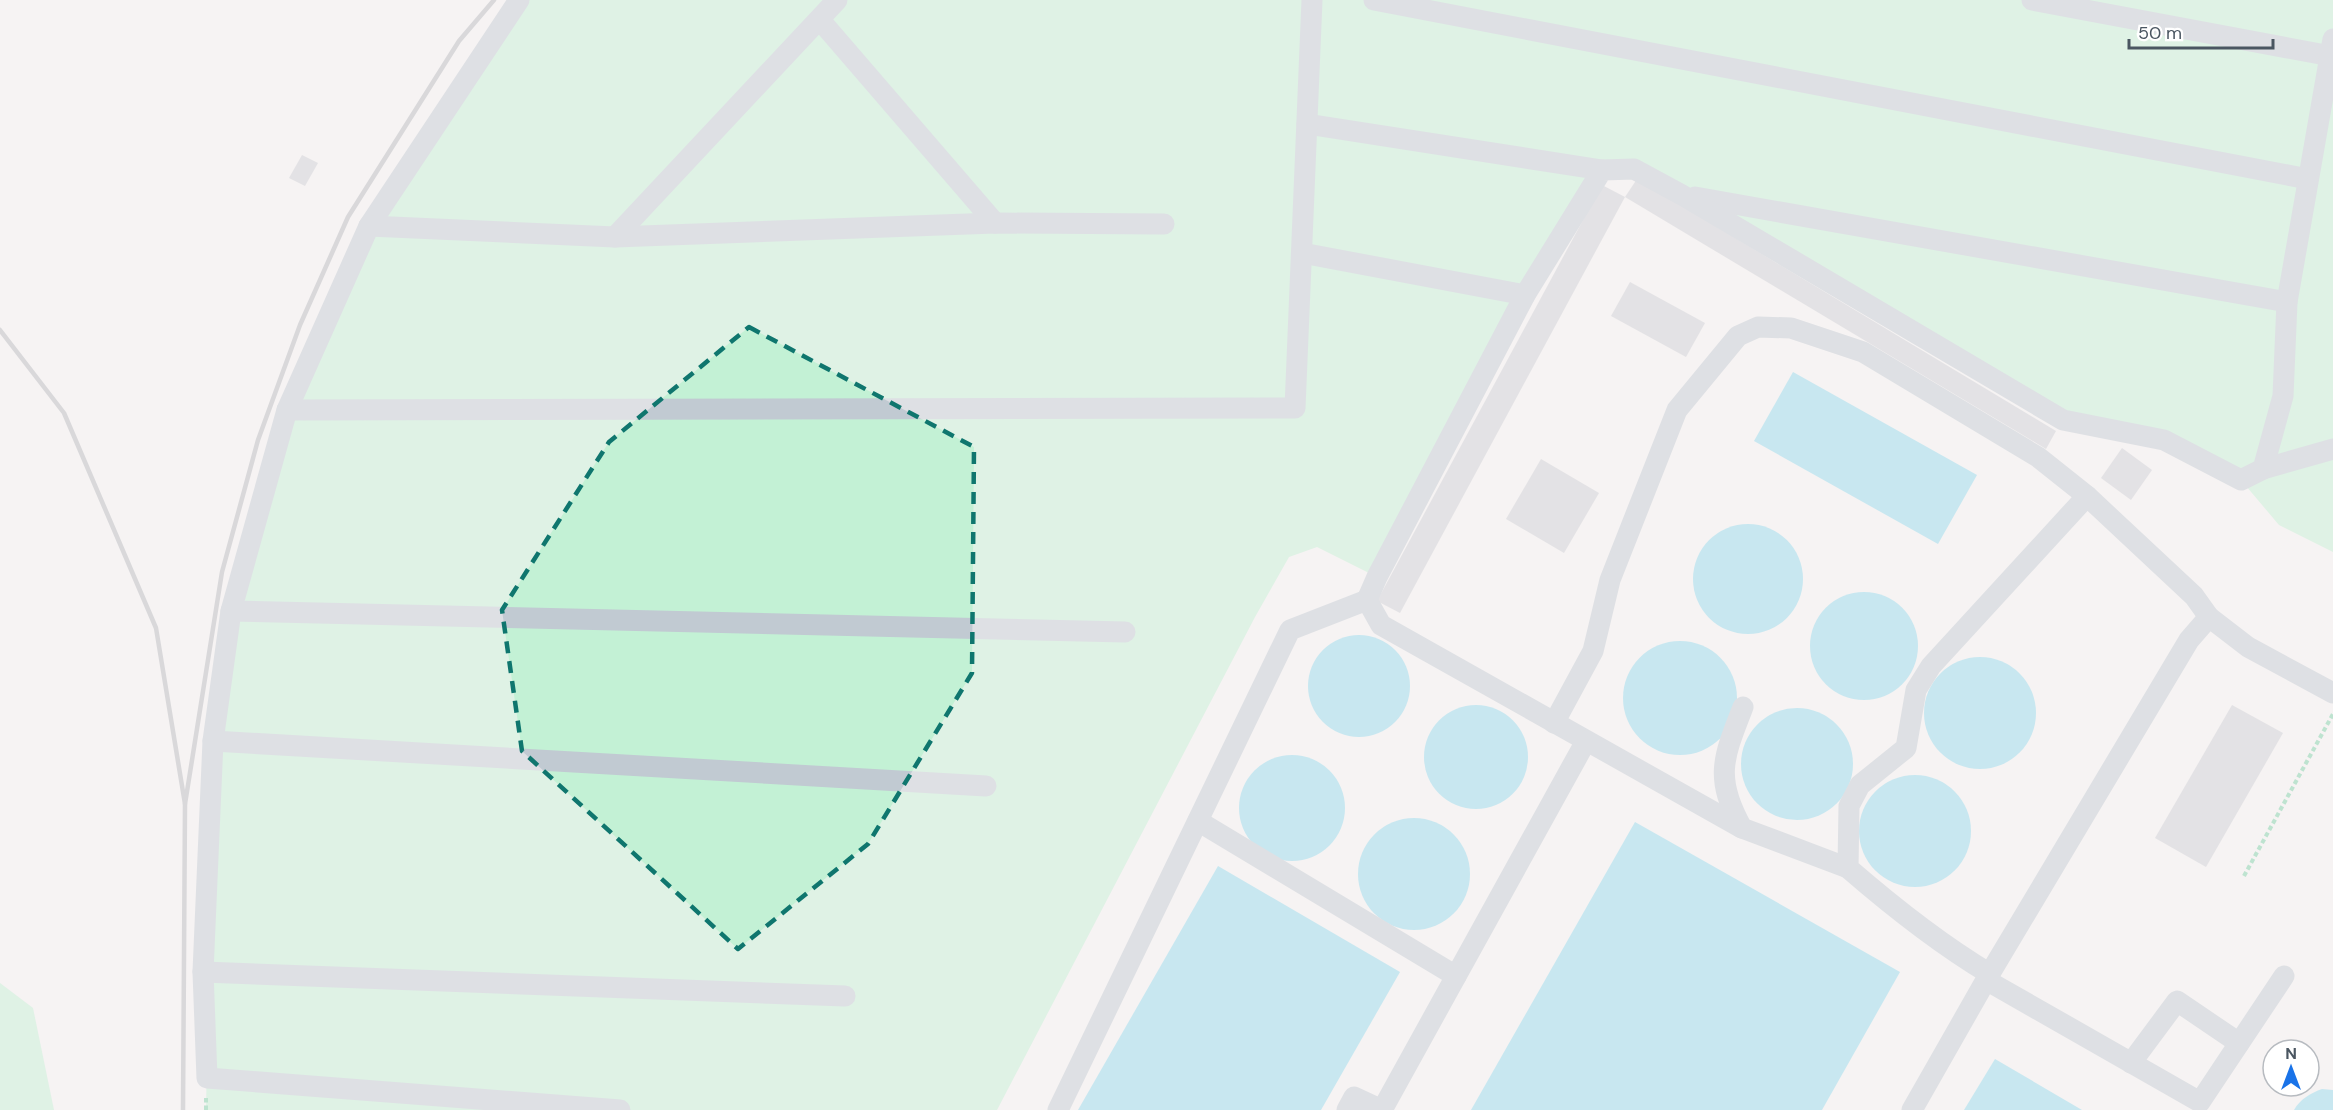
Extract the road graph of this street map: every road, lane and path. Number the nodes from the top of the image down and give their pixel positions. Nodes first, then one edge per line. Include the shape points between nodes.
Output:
1 (519, 0) edge
2 (837, 0) edge
3 (1312, 0) edge
4 (1374, 0) edge
5 (2032, 0) edge
6 (820, 20) junction
7 (2332, 47) edge
8 (1307, 124) junction
9 (2326, 125) edge
10 (1602, 170) junction
11 (2308, 179) junction
12 (1683, 195) junction
13 (995, 224) junction
14 (1164, 224) dead end
15 (369, 226) junction
16 (615, 237) junction
17 (1302, 254) junction
18 (1525, 295) junction
19 (2287, 302) junction
20 (287, 410) junction
21 (2333, 449) edge
22 (2262, 468) junction
23 (2086, 496) junction
24 (1367, 600) junction
25 (231, 611) junction
26 (2209, 617) junction
27 (1125, 632) dead end
28 (2333, 693) edge
29 (1743, 707) dead end
30 (2333, 714) edge
31 (1554, 723) junction
32 (213, 741) junction
33 (1586, 741) junction
34 (986, 786) dead end
35 (1198, 821) junction
36 (1742, 828) junction
37 (1848, 868) junction
38 (2244, 876) dead end
39 (203, 972) junction
40 (1456, 976) junction
41 (2284, 976) dead end
42 (1988, 977) junction
43 (845, 996) dead end
44 (2239, 1043) junction
45 (2131, 1063) junction
46 (2206, 1106) edge
47 (620, 1110) edge
48 (1058, 1110) edge
49 (1347, 1110) edge
50 (1912, 1110) edge

1 - 15 street
2 - 6 street
3 - 8 street
4 - 11 street
5 - 7 street
6 - 13 street
6 - 16 street
7 - 9 street
8 - 10 street
8 - 17 street
9 - 11 street
10 - 12 street via 1634,169
10 - 18 street
11 - 19 street
12 - 19 street
12 - 22 street via 2063,420 2164,440 2241,480
13 - 14 street
13 - 16 street
15 - 16 street
15 - 20 street
17 - 18 street
17 - 20 street via 1295,408
18 - 24 street
19 - 22 street via 2283,396
20 - 25 street
21 - 22 street
23 - 26 street via 2194,596
23 - 31 street via 2038,457 1863,352 1791,328 1758,327 1738,336 1677,410 1610,580 1593,651
23 - 37 street via 1931,666 1916,690 1906,748 1860,785 1849,806
24 - 31 street via 1381,625
24 - 35 street via 1290,630
25 - 27 street
25 - 32 street
26 - 28 street via 2248,647
26 - 42 street via 2188,640
29 - 36 street via 1727,747 1724,773 1727,802
30 - 38 path
31 - 33 street
32 - 34 street
32 - 39 street
33 - 36 street
33 - 40 street
35 - 40 street
35 - 48 street
36 - 37 street
37 - 42 street via 1908,920
39 - 43 street
39 - 47 street via 207,1078
40 - 49 street via 1382,1110 1354,1097
41 - 44 street
42 - 45 street
42 - 50 street
44 - 45 street via 2177,1001
44 - 46 street
45 - 46 street

